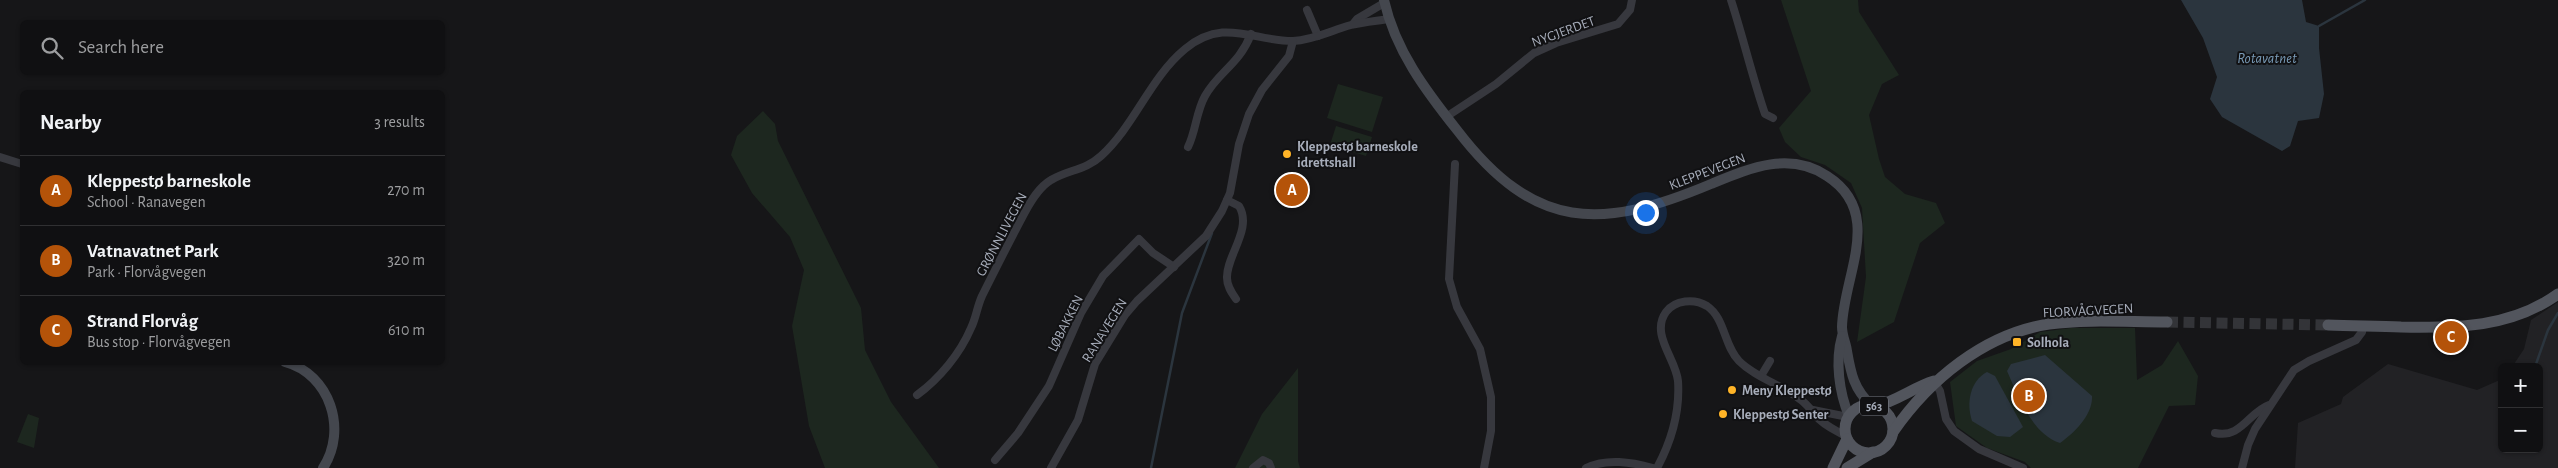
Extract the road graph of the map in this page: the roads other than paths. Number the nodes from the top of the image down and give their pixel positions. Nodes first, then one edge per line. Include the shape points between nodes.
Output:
1 (1632, 0) edge
2 (1731, 0) edge
3 (1384, 2) edge
4 (1307, 10) dead end
5 (1388, 19) junction
6 (1353, 24) junction
7 (1251, 34) junction
8 (1318, 36) junction
9 (1293, 41) junction
10 (1446, 117) junction
11 (1773, 118) dead end
12 (1188, 147) dead end
13 (0, 157) edge
14 (20, 163) edge
15 (1455, 164) dead end
16 (1227, 200) junction
17 (1174, 268) junction
18 (2558, 294) edge
19 (1236, 299) dead end
20 (2167, 322) tunnel mouth
21 (2328, 325) tunnel mouth
22 (2349, 326) junction
23 (2363, 326) junction
24 (1843, 333) junction
25 (2348, 342) junction
26 (1770, 360) dead end
27 (291, 365) edge
28 (1761, 376) junction
29 (1934, 381) junction
30 (917, 395) dead end
31 (2269, 405) junction
32 (1874, 406) junction
33 (1813, 410) junction
34 (1848, 417) junction
35 (1893, 432) junction
36 (2215, 433) dead end
37 (1847, 438) junction
38 (1873, 452) junction
39 (995, 460) dead end
40 (323, 468) edge
41 (1051, 468) edge
42 (1254, 468) edge
43 (1271, 468) edge
44 (1484, 468) edge
45 (1586, 468) edge
46 (1653, 468) edge
47 (1657, 468) edge
48 (1833, 468) edge
49 (1847, 468) edge
50 (2023, 468) edge
51 (2242, 468) edge

1 - 10 street, NYGJERDET via 1630,10 1618,24 1534,53 1496,84
2 - 11 street via 1765,114
3 - 5 main road, KLEPPEVEGEN
3 - 6 street, GRØNNLIVEGEN
4 - 8 street
5 - 6 street, GRØNNLIVEGEN
5 - 10 main road, KLEPPEVEGEN via 1406,58
6 - 8 street, GRØNNLIVEGEN
7 - 9 street, GRØNNLIVEGEN
7 - 12 street via 1236,62 1206,94
7 - 30 street, GRØNNLIVEGEN via 1212,34 1185,49 1157,81 1120,137 1101,156 1088,166 1056,177 1041,187 982,297 967,337 932,384
8 - 9 street, GRØNNLIVEGEN
9 - 16 street, RANAVEGEN via 1289,56 1262,90 1249,114
10 - 24 main road, KLEPPEVEGEN via 1475,154 1504,182 1538,202 1576,213 1630,212 1680,197 1754,167 1780,162 1818,171 1840,186 1857,221 1857,248
13 - 14 street
15 - 44 street via 1449,279 1457,307 1480,349 1488,379 1490,431
16 - 17 street, RANAVEGEN via 1206,236
16 - 19 street via 1239,206 1242,218 1238,244 1227,275 1228,286
17 - 39 street, LØBAKKEN via 1139,239 1106,272 1082,313 1049,386 1018,433
17 - 41 street, RANAVEGEN via 1137,301 1095,364 1078,420
18 - 23 main road via 2524,314 2482,325 2432,328
20 - 29 main road, FLORVÅGVEGEN / 563 via 2063,323 2021,331 1981,349
21 - 22 main road
22 - 23 main road
22 - 25 street
23 - 25 street via 2356,340
24 - 32 main road, KLEPPEVEGEN via 1855,386
24 - 34 main road, KLEPPEVEGEN via 1838,364
25 - 31 street via 2300,366
26 - 28 street
27 - 40 main road via 312,377 321,387 332,410 334,444
28 - 33 street
28 - 47 street via 1737,360 1712,310 1690,301 1671,306 1664,314 1661,326 1664,344 1677,375 1678,403 1666,450
29 - 32 main road, FLORVÅGVEGEN / 563 via 1890,403
29 - 35 main road, FLORVÅGVEGEN / 563
29 - 50 street via 1940,391 1946,419 1954,431 1979,449
31 - 36 street via 2260,408 2240,429 2226,434
31 - 51 street via 2251,436
32 - 34 main road, 563 via 1859,407
32 - 35 main road, 563 via 1888,415
33 - 34 street
33 - 37 street
34 - 37 main road, 563
35 - 38 main road, 563 via 1886,445
37 - 38 main road via 1858,451
37 - 48 main road, 563
38 - 49 main road, 563
42 - 43 street via 1263,460
45 - 46 street via 1596,462 1616,462

